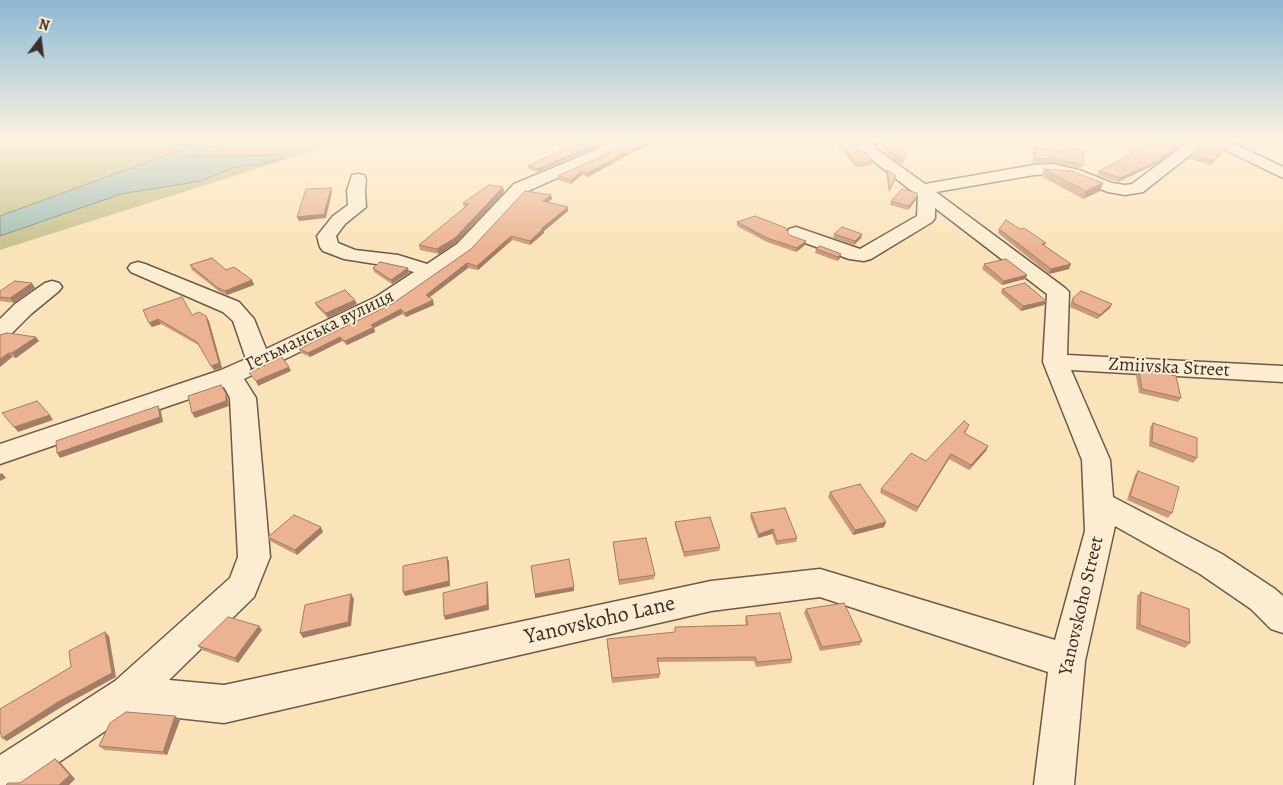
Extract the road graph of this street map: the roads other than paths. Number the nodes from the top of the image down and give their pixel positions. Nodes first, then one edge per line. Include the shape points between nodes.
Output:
1 (544, 178) edge
2 (899, 178) edge
3 (1007, 178) edge
4 (1085, 178) edge
5 (1150, 178) edge
6 (358, 179) dead end
7 (925, 201) junction
8 (796, 233) dead end
9 (138, 268) dead end
10 (430, 271) junction
11 (52, 287) dead end
12 (0, 332) edge
13 (259, 360) junction
14 (1055, 362) junction
15 (1283, 374) edge
16 (230, 376) junction
17 (0, 454) edge
18 (1098, 503) junction
19 (1283, 618) edge
20 (1067, 661) junction
21 (128, 694) junction
22 (0, 778) edge
23 (1054, 785) edge

1 - 10 street, Гетьманська вулиця via 520,188 464,248
2 - 7 street, Yanovskoho Street
3 - 7 street
4 - 5 street via 1125,190 1137,188
6 - 10 street via 357,207 339,220 326,236 330,247 351,255 398,261
7 - 8 street via 864,255
7 - 14 street, Yanovskoho Street via 983,236 1058,292
9 - 13 street via 231,307 243,318
10 - 13 street, Гетьманська вулиця via 384,302
11 - 12 street
13 - 16 street, Гетьманська вулиця
14 - 15 street, Zmiivska Street
14 - 18 street, Yanovskoho Street via 1096,460
16 - 17 street
16 - 21 street, Гетьманська вулиця via 243,398 254,557 242,587
18 - 19 street via 1211,564 1263,599
18 - 20 street, Yanovskoho Street via 1100,531
20 - 21 street, Yanovskoho Lane via 820,583 711,596 224,704
20 - 23 street, Yanovskoho Street
21 - 22 street, Гетьманська вулиця

